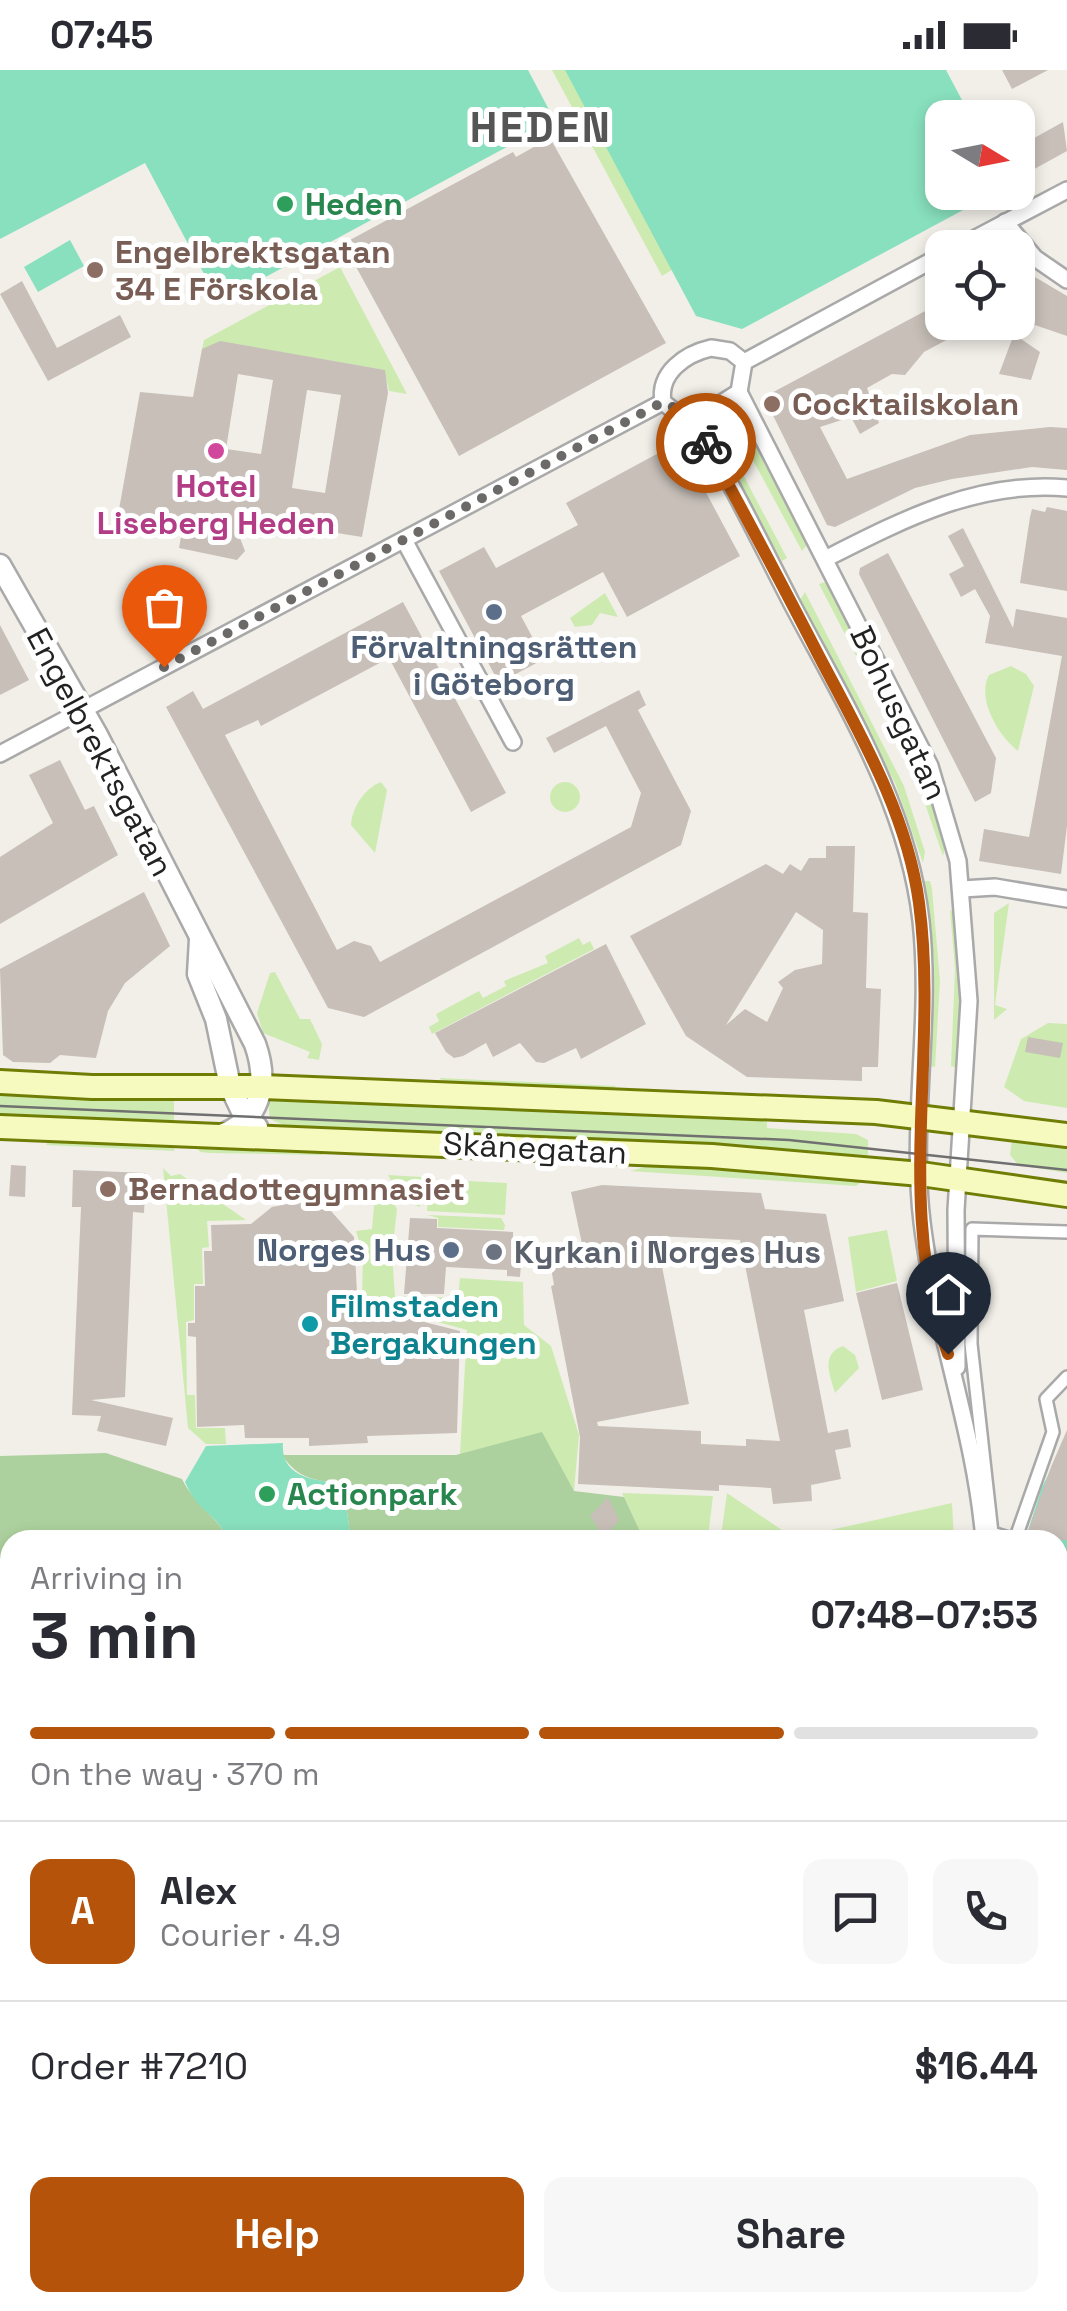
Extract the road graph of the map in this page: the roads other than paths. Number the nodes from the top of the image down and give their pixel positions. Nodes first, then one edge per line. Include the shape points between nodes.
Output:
1 (1067, 190) edge
2 (1005, 222) junction
3 (990, 230) edge
4 (925, 264) edge
5 (1067, 280) edge
6 (744, 362) junction
7 (739, 392) junction
8 (663, 402) junction
9 (690, 416) junction
10 (1067, 488) edge
11 (404, 540) junction
12 (825, 560) junction
13 (0, 566) edge
14 (81, 711) junction
15 (513, 742) dead end
16 (0, 754) edge
17 (962, 889) junction
18 (1067, 899) edge
19 (200, 939) junction
20 (0, 1082) edge
21 (230, 1086) junction
22 (263, 1086) junction
23 (921, 1115) junction
24 (962, 1120) junction
25 (247, 1122) junction
26 (0, 1128) edge
27 (1067, 1135) edge
28 (218, 1136) junction
29 (276, 1138) junction
30 (921, 1174) junction
31 (957, 1180) junction
32 (1067, 1195) edge
33 (1067, 1232) edge
34 (1067, 1377) edge
35 (957, 1378) junction
36 (982, 1530) edge
37 (992, 1530) edge
38 (1019, 1530) edge

1 - 2 street
2 - 3 street
2 - 5 street via 1035,258
4 - 6 street
6 - 7 street
6 - 8 street via 718,348 696,352 667,376
7 - 9 street via 710,412
7 - 12 street, Bohusgatan
8 - 9 street
8 - 11 street
9 - 23 street, Bohusgatan via 843,701 898,820 918,898 926,971
10 - 12 street via 957,498
11 - 14 street
11 - 15 street
12 - 17 street, Bohusgatan via 930,766
13 - 14 street, Engelbrektsgatan
14 - 16 street
14 - 19 street, Engelbrektsgatan
17 - 18 street via 996,887
17 - 24 street, Bohusgatan via 968,954
19 - 21 street, Engelbrektsgatan via 198,974
19 - 22 street, Engelbrektsgatan via 255,1044
20 - 21 main road, Skånegatan
21 - 22 main road, Skånegatan
21 - 25 street, Engelbrektsgatan
22 - 23 main road, Skånegatan
22 - 25 street
23 - 24 main road, Skånegatan
23 - 30 street, Bohusgatan
24 - 27 main road, Skånegatan
24 - 31 street, Bohusgatan
25 - 28 street
25 - 29 street
26 - 28 main road, Skånegatan
28 - 29 main road, Skånegatan
29 - 30 main road, Skånegatan via 712,1156
30 - 31 main road, Skånegatan
30 - 35 street, Bohusgatan via 931,1294
31 - 32 main road, Skånegatan
31 - 35 street, Bohusgatan
33 - 37 street via 972,1229 971,1344
34 - 38 street via 1046,1399 1053,1432
35 - 36 street

